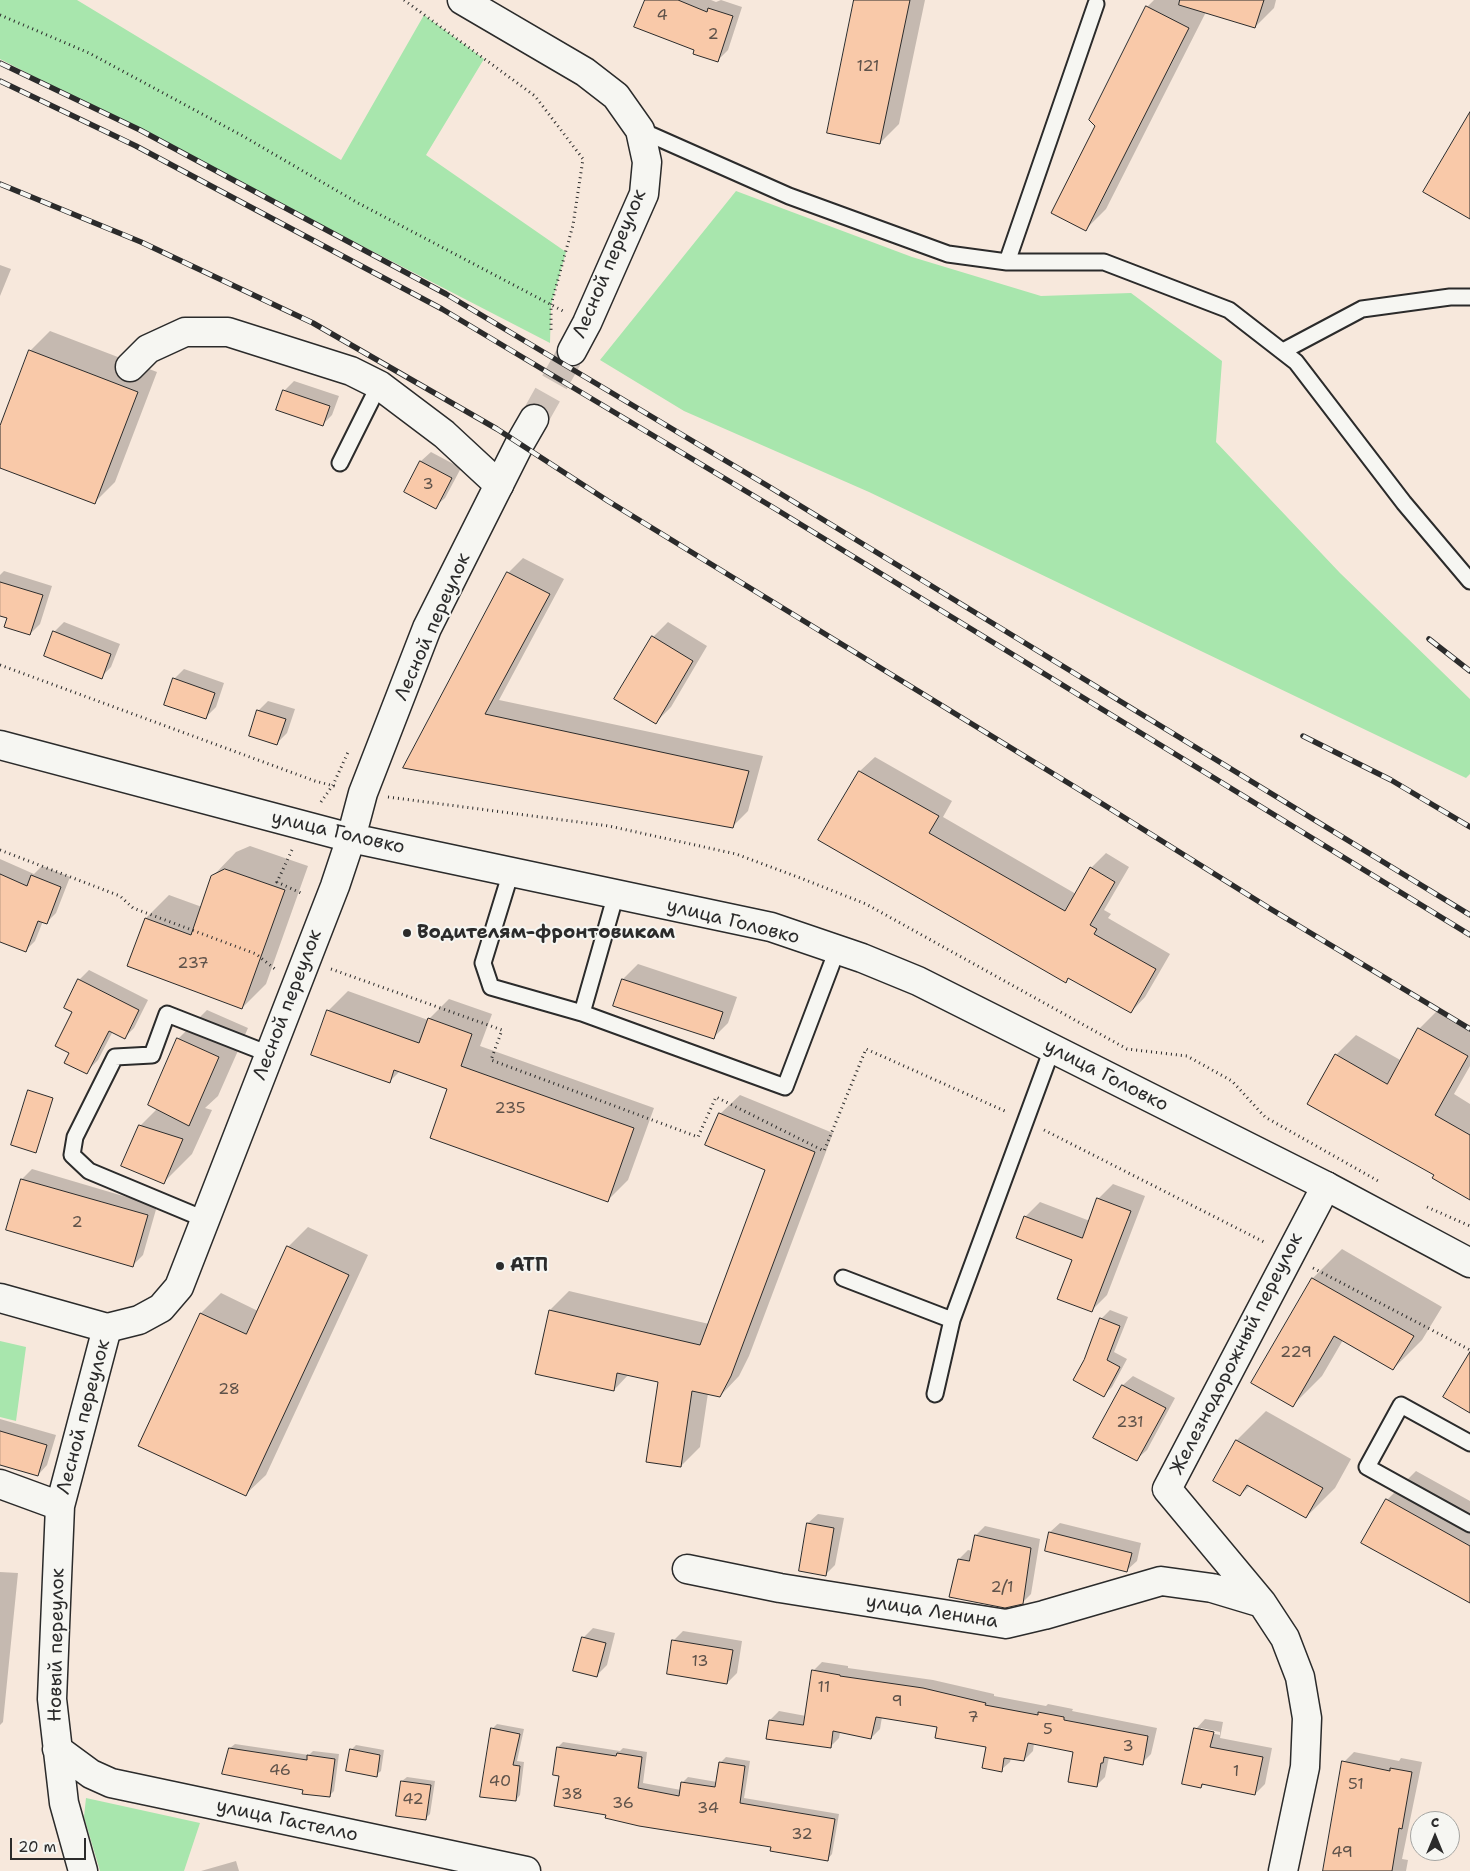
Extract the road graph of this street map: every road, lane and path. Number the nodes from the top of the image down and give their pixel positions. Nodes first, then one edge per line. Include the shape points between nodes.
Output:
1 (404, 0) edge
2 (462, 0) edge
3 (1096, 4) dead end
4 (0, 15) edge
5 (640, 130) junction
6 (1007, 262) junction
7 (1470, 297) edge
8 (551, 305) junction
9 (587, 324) junction
10 (551, 334) dead end
11 (572, 351) tunnel mouth
12 (1282, 351) junction
13 (130, 367) dead end
14 (378, 385) junction
15 (534, 419) tunnel mouth
16 (340, 463) dead end
17 (499, 485) junction
18 (1470, 581) edge
19 (0, 665) edge
20 (0, 745) edge
21 (363, 793) junction
22 (446, 805) dead end
23 (351, 838) junction
24 (0, 850) edge
25 (511, 872) junction
26 (616, 894) junction
27 (837, 950) junction
28 (331, 969) junction
29 (301, 972) junction
30 (327, 978) dead end
31 (582, 1013) junction
32 (1052, 1049) junction
33 (269, 1054) junction
34 (1025, 1121) junction
35 (1326, 1186) junction
36 (204, 1219) junction
37 (1288, 1255) junction
38 (1470, 1263) edge
39 (843, 1278) dead end
40 (0, 1298) edge
41 (952, 1320) junction
42 (106, 1328) junction
43 (1470, 1350) edge
44 (935, 1394) dead end
45 (1470, 1443) edge
46 (0, 1484) edge
47 (60, 1506) junction
48 (1470, 1524) edge
49 (687, 1569) dead end
50 (1262, 1603) junction
51 (57, 1749) junction
52 (83, 1871) edge
53 (526, 1871) edge
54 (1284, 1871) edge

1 - 8 path via 535,96 583,159 573,225
2 - 5 street, Лесной переулок via 585,72 616,96
3 - 6 lane
4 - 8 path via 89,53 241,134 358,203
5 - 6 lane via 789,196 948,254
5 - 9 street, Лесной переулок via 647,162 644,194
6 - 12 lane via 1104,262 1229,310
7 - 12 lane via 1362,308
8 - 9 path
8 - 10 path
9 - 11 street, Лесной переулок
12 - 18 lane via 1296,362 1404,502
13 - 14 street via 148,349 185,332 228,332 351,371
14 - 16 lane
14 - 17 street via 444,434
15 - 17 street, Лесной переулок
17 - 21 street, Лесной переулок via 427,628
19 - 21 path via 314,780
20 - 23 street, улица Головко
21 - 22 path
21 - 23 street, Лесной переулок
23 - 25 street, улица Головко
23 - 29 street, Лесной переулок
24 - 29 path via 120,896 133,908 256,954 278,970
25 - 26 street, улица Головко
25 - 31 lane via 483,963 491,987
26 - 27 street, улица Головко via 771,927
26 - 31 lane
27 - 31 lane via 785,1087
27 - 32 street, улица Головко via 918,981
28 - 29 path
28 - 30 path
28 - 34 path via 502,1030 491,1060 698,1137 716,1097 824,1151 866,1049
29 - 33 street, Лесной переулок
32 - 34 lane
32 - 35 street, улица Головко
33 - 36 street, Лесной переулок
33 - 36 lane via 167,1014 152,1055 115,1057 75,1137 72,1155 89,1171
34 - 37 path
34 - 41 lane
35 - 37 street, Железнодорожный переулок
35 - 38 street, улица Головко
36 - 42 street, Лесной переулок via 178,1287 161,1308 139,1320
37 - 43 path
37 - 50 street, Железнодорожный переулок via 1167,1489
39 - 41 lane
40 - 42 street
41 - 44 lane
42 - 47 street, Лесной переулок
45 - 48 lane via 1401,1405 1367,1466
46 - 47 street, Лесной переулок
47 - 51 street, Новый переулок via 52,1699
49 - 50 street, улица Ленина via 780,1588 1006,1624 1161,1581 1212,1588
50 - 54 street, Железнодорожный переулок via 1288,1646 1300,1677 1307,1718 1305,1767
51 - 52 street, Новый переулок via 64,1803
51 - 53 street, улица Гастелло via 91,1774 111,1783

